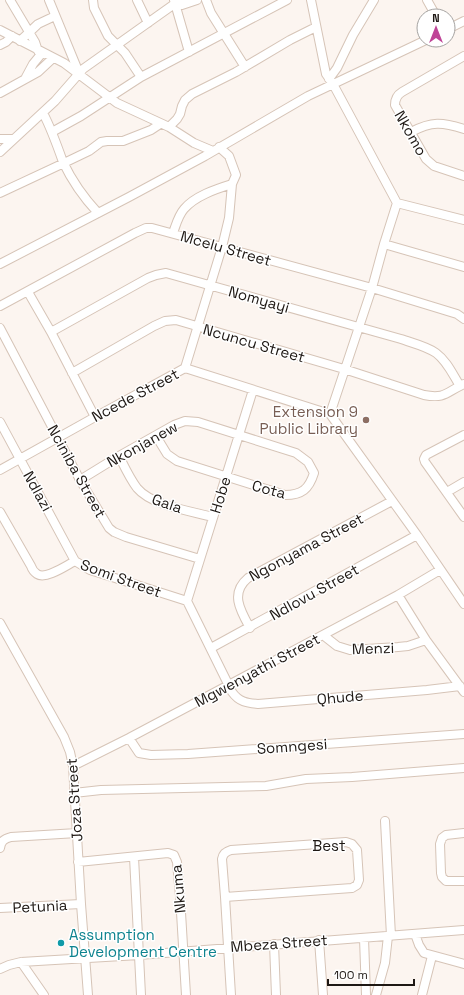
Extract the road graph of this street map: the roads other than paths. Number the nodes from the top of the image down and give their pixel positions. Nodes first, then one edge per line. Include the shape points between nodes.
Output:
1 (10, 0) edge
2 (49, 0) edge
3 (93, 0) edge
4 (137, 0) edge
5 (197, 0) edge
6 (206, 0) edge
7 (287, 0) edge
8 (311, 0) edge
9 (374, 0) edge
10 (177, 1) edge
11 (55, 16) junction
12 (148, 23) junction
13 (316, 27) junction
14 (0, 30) edge
15 (29, 32) junction
16 (224, 34) junction
17 (12, 36) junction
18 (20, 41) junction
19 (117, 44) junction
20 (416, 44) edge
21 (0, 45) edge
22 (40, 52) junction
23 (189, 52) junction
24 (464, 56) edge
25 (53, 58) junction
26 (245, 67) junction
27 (79, 74) junction
28 (141, 77) junction
29 (26, 78) junction
30 (331, 81) junction
31 (0, 93) edge
32 (110, 98) junction
33 (43, 113) junction
34 (160, 124) junction
35 (169, 127) junction
36 (464, 129) edge
37 (52, 132) junction
38 (411, 132) junction
39 (0, 139) edge
40 (13, 139) junction
41 (216, 149) junction
42 (0, 152) edge
43 (64, 163) junction
44 (464, 176) edge
45 (232, 184) junction
46 (0, 193) edge
47 (397, 203) junction
48 (98, 213) junction
49 (464, 220) edge
50 (173, 233) junction
51 (384, 244) junction
52 (222, 247) junction
53 (0, 264) edge
54 (464, 267) edge
55 (210, 285) junction
56 (372, 288) junction
57 (28, 292) junction
58 (0, 306) edge
59 (464, 319) edge
60 (198, 326) junction
61 (359, 327) junction
62 (0, 328) edge
63 (51, 332) junction
64 (185, 368) junction
65 (344, 369) junction
66 (72, 373) junction
67 (462, 385) edge
68 (253, 390) junction
69 (330, 414) junction
70 (95, 416) junction
71 (0, 422) edge
72 (238, 435) junction
73 (464, 435) edge
74 (156, 436) junction
75 (58, 437) junction
76 (119, 456) junction
77 (20, 459) junction
78 (0, 470) edge
79 (314, 473) joint
80 (226, 476) junction
81 (80, 480) junction
82 (464, 482) edge
83 (447, 492) junction
84 (392, 501) junction
85 (0, 512) edge
86 (213, 517) junction
87 (464, 518) edge
88 (417, 535) junction
89 (200, 559) junction
90 (75, 561) junction
91 (440, 570) junction
92 (398, 595) junction
93 (187, 601) junction
94 (464, 604) edge
95 (0, 623) edge
96 (250, 628) junction
97 (323, 635) junction
98 (426, 640) junction
99 (211, 648) junction
100 (228, 685) junction
101 (462, 689) edge
102 (464, 734) edge
103 (129, 738) junction
104 (73, 766) junction
105 (464, 768) edge
106 (74, 793) junction
107 (385, 821) dead end
108 (77, 833) junction
109 (464, 833) edge
110 (0, 848) edge
111 (134, 857) junction
112 (78, 862) junction
113 (464, 881) edge
114 (225, 897) junction
115 (81, 904) junction
116 (0, 908) edge
117 (464, 930) edge
118 (416, 934) junction
119 (390, 936) junction
120 (364, 938) junction
121 (319, 940) junction
122 (274, 944) junction
123 (228, 947) junction
124 (184, 951) junction
125 (139, 955) junction
126 (432, 956) junction
127 (85, 958) junction
128 (21, 962) junction
129 (464, 964) edge
130 (0, 969) edge
131 (44, 995) edge
132 (88, 995) edge
133 (141, 995) edge
134 (186, 995) edge
135 (231, 995) edge
136 (276, 995) edge
137 (322, 995) edge
138 (366, 995) edge
139 (376, 995) edge
140 (422, 995) edge

1 - 15 street
2 - 11 street
3 - 19 street via 94,8 108,36
4 - 12 street
5 - 10 street via 182,5
6 - 16 street
7 - 16 street
8 - 13 street
9 - 30 street via 353,35
10 - 12 street
10 - 23 street
11 - 15 street via 38,24
11 - 27 street
12 - 19 street
13 - 26 street
13 - 30 street via 324,67
14 - 17 street
15 - 18 street
15 - 22 street
16 - 23 street
16 - 26 street
17 - 18 street
17 - 21 street
18 - 22 street
19 - 27 street
19 - 28 street
20 - 30 street
22 - 25 street
22 - 29 street
23 - 28 street
24 - 38 street, Nkomo via 398,94 395,105
25 - 27 street
25 - 29 street via 38,72
26 - 35 street via 192,94 185,100 180,114
27 - 32 street
27 - 33 street
28 - 32 street
29 - 31 street
30 - 41 street
30 - 47 street
32 - 34 street
32 - 37 street
33 - 37 street
33 - 40 street
34 - 35 street
34 - 43 street via 123,141 101,142
35 - 41 street via 194,143
36 - 38 street via 445,124 432,124
37 - 43 street
38 - 44 street, Nkomo via 422,155 429,163
39 - 40 street
40 - 42 street
41 - 45 street via 229,156 236,175
41 - 48 street
43 - 46 street
43 - 48 street via 86,199
45 - 50 street via 189,204 179,216
45 - 52 street via 229,218
47 - 49 street
47 - 51 street
48 - 53 street
50 - 52 street, Mcelu Street
50 - 57 street, Mcelu Street via 146,228
51 - 54 street
51 - 56 street
52 - 55 street
52 - 56 street, Mcelu Street
55 - 60 street
55 - 61 street, Nomyayi
55 - 63 street, Nomyayi via 166,273 156,275
56 - 59 street, Mcelu Street via 457,314
56 - 61 street
57 - 58 street, Mcelu Street
57 - 63 street
60 - 64 street
60 - 65 street, Ncuncu Street
60 - 66 street, Ncuncu Street via 176,320 159,323
61 - 65 street
61 - 67 street, Nomyayi via 419,345 436,353
62 - 75 street, Nciniba Street
63 - 66 street
64 - 68 street, Ncede Street
64 - 70 street, Ncede Street
65 - 67 street, Ncuncu Street via 424,395 438,397 445,396
65 - 69 street
66 - 70 street
68 - 69 street, Ncede Street
68 - 72 street, Hobe
69 - 84 street
70 - 75 street, Ncede Street
71 - 77 street, Ndlazi
72 - 74 street, Nkonjanew via 198,422 185,421
72 - 79 street, Nkonjanew via 296,453 308,462
72 - 80 street, Hobe
73 - 83 street via 426,455 424,459
74 - 76 street, Nkonjanew
74 - 80 street, Cota via 171,458
75 - 77 street, Ncede Street
75 - 81 street, Nciniba Street
76 - 81 street, Nkonjanew
76 - 86 street, Gala via 136,488 143,494 166,505
77 - 78 street, Ncede Street
77 - 90 street, Ndlazi
79 - 80 street, Cota via 307,488 292,495 277,493
80 - 86 street, Hobe
81 - 89 street, Nciniba Street via 112,531
82 - 83 street
83 - 87 street
84 - 88 street
84 - 96 street, Ngonyama Street via 244,581 239,589 238,600
85 - 90 street, Somi Street via 37,574 51,574
86 - 89 street, Hobe
88 - 91 street
88 - 96 street, Ndlovu Street
89 - 93 street, Hobe
90 - 93 street, Somi Street via 90,570
91 - 92 street, Mgwenyathi Street
91 - 94 street
92 - 97 street, Mgwenyathi Street
92 - 98 street
93 - 99 street
95 - 104 street, Joza Street via 64,737
96 - 99 street, Ndlovu Street
97 - 98 street, Menzi via 337,646 350,650 408,646
97 - 100 street, Mgwenyathi Street
98 - 101 street
99 - 100 street
100 - 101 street, Qhude via 243,702 258,704
100 - 103 street, Mgwenyathi Street
102 - 103 street, Somngesi via 151,755 139,753
103 - 104 street, Mgwenyathi Street
104 - 106 street, Joza Street
105 - 106 street via 301,780 266,786
106 - 108 street, Joza Street
107 - 119 street
108 - 110 street via 11,837 1,843
108 - 112 street, Joza Street
109 - 113 street via 446,835 440,844 442,877 446,881
111 - 112 street, Nkuma
111 - 124 street, Nkuma via 172,854 176,857
111 - 125 street
112 - 115 street, Joza Street
114 - 114 street, Best via 222,859 223,855 231,850 346,842 357,850 359,880 352,888
114 - 123 street, Best
115 - 116 street, Petunia
115 - 127 street, Joza Street
117 - 118 street, Mbeza Street
118 - 119 street, Mbeza Street
118 - 126 street via 422,951
119 - 120 street, Mbeza Street
119 - 139 street
120 - 121 street, Mbeza Street
120 - 138 street
121 - 122 street, Mbeza Street
121 - 137 street
122 - 123 street, Mbeza Street
122 - 136 street
123 - 124 street, Mbeza Street
123 - 135 street, Best
124 - 125 street, Mbeza Street
124 - 134 street, Nkuma
125 - 127 street, Mbeza Street
125 - 133 street
126 - 129 street
126 - 140 street
127 - 128 street, Mbeza Street
127 - 132 street, Joza Street
128 - 130 street, Mbeza Street
128 - 131 street

